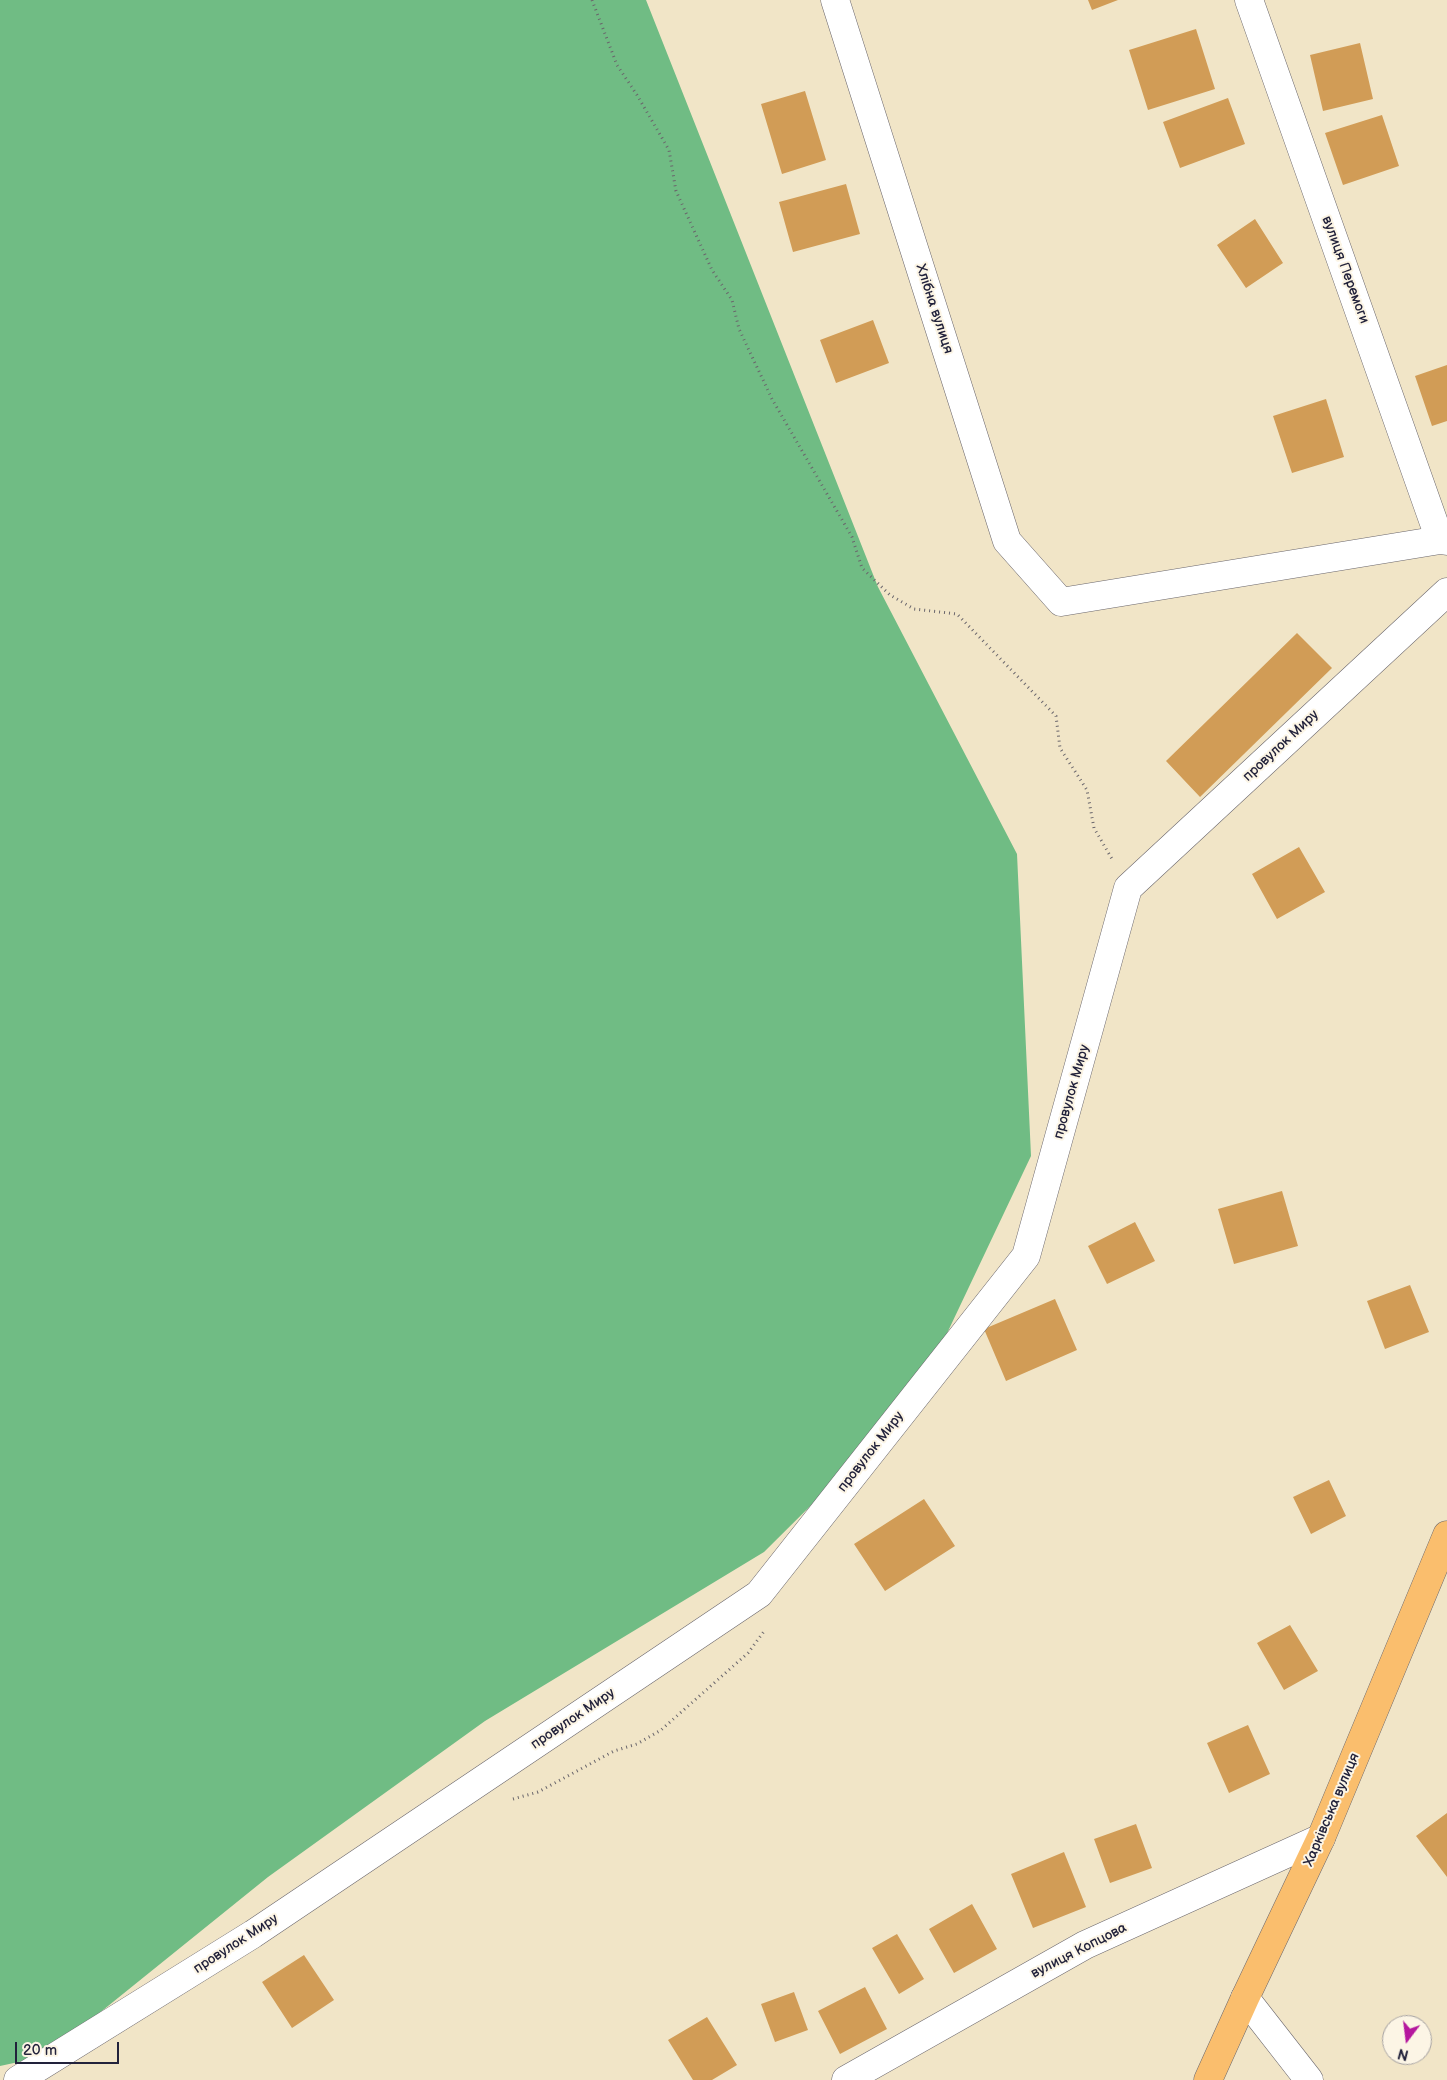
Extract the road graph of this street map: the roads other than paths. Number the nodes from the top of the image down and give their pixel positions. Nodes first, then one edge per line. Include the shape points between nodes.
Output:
1 (835, 0) edge
2 (1249, 0) edge
3 (1444, 540) edge
4 (1447, 592) edge
5 (1447, 1535) edge
6 (1321, 1838) junction
7 (1244, 1998) junction
8 (18, 2080) edge
9 (846, 2080) edge
10 (1208, 2080) edge
11 (1309, 2080) edge

1 - 3 street, Хлібна вулиця via 1008,541 1061,602
2 - 3 street, вулиця Перемоги
4 - 8 street, провулок Миру via 1128,888 1026,1256 759,1594 253,1934
5 - 6 main road, Харківська вулиця
6 - 7 main road, Харківська вулиця
6 - 9 street, вулиця Копцова via 1085,1945
7 - 10 main road, Харківська вулиця
7 - 11 street

